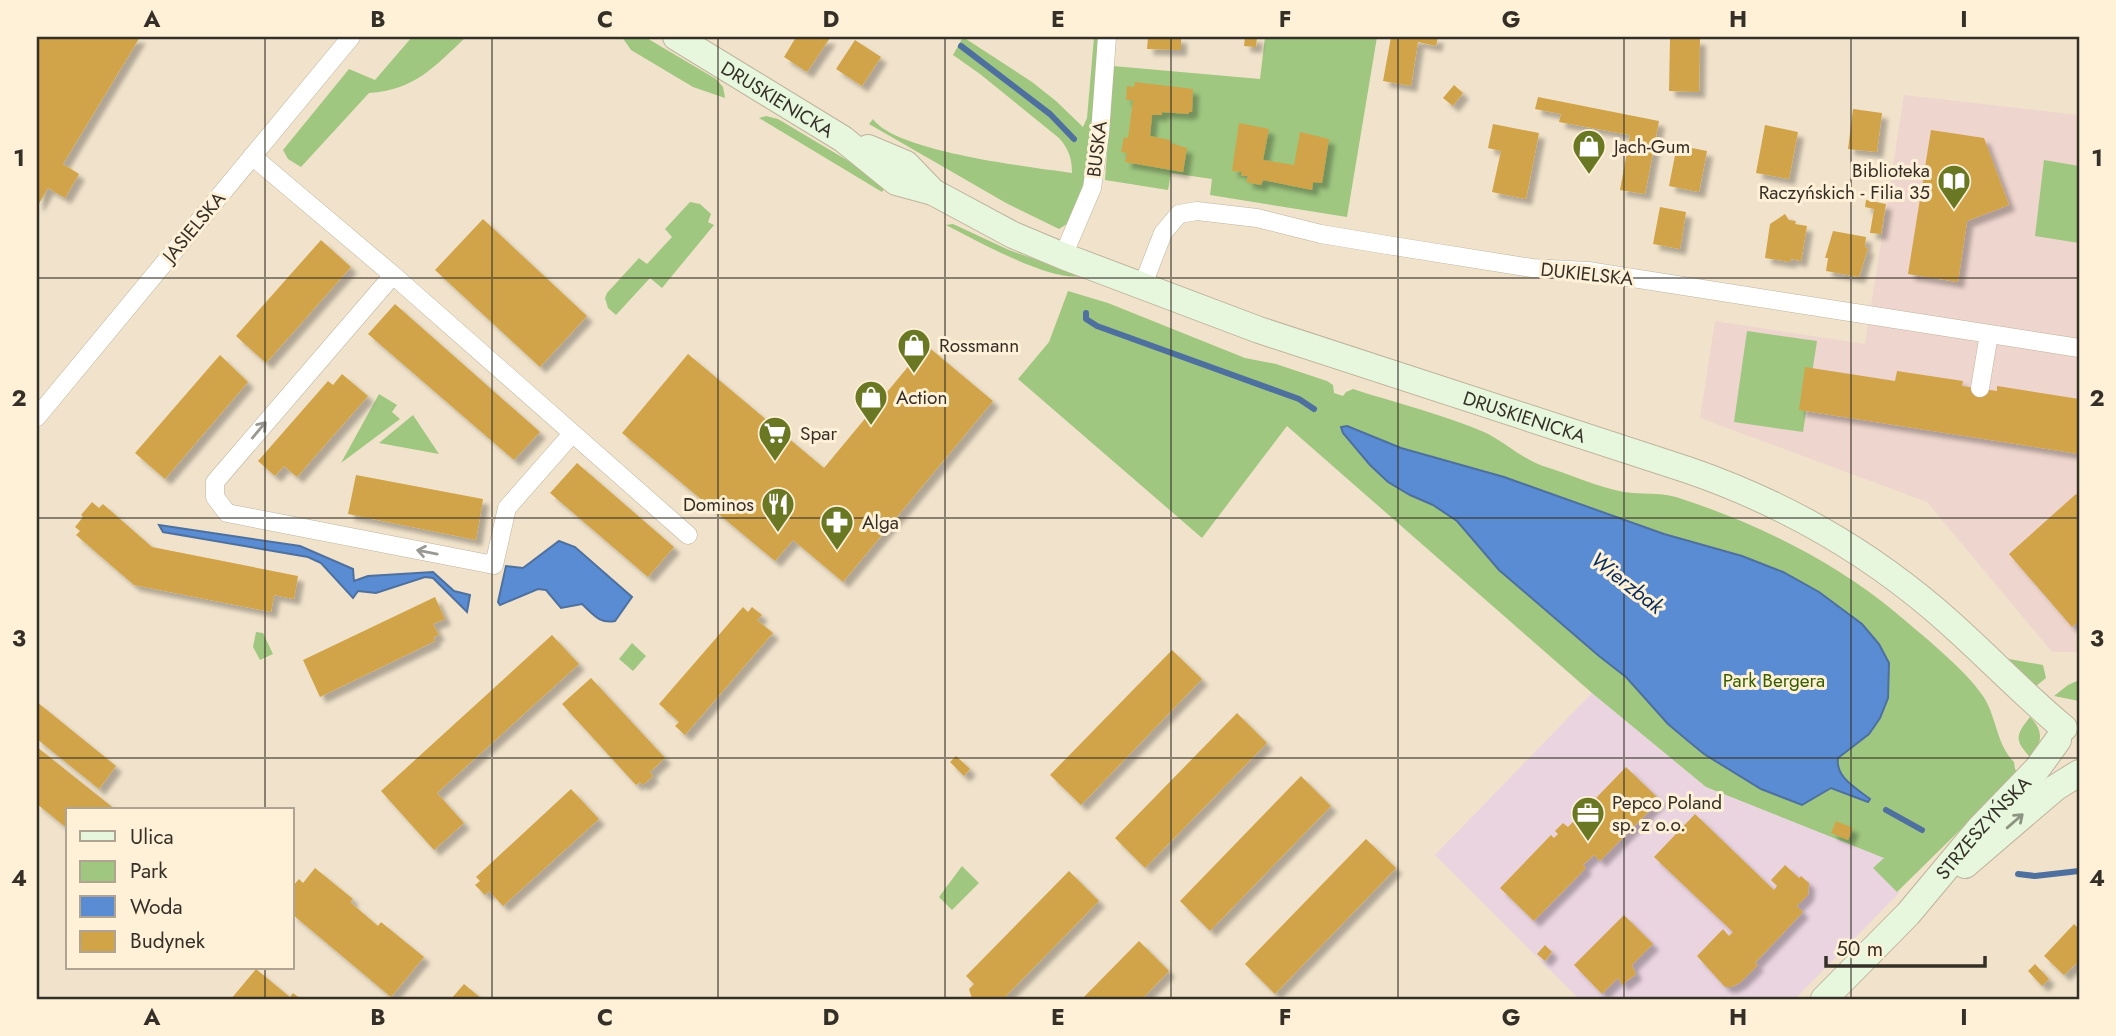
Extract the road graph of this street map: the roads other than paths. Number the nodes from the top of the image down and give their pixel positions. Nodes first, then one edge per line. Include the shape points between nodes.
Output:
1 (351, 37) edge
2 (676, 37) edge
3 (1107, 37) edge
4 (252, 156) junction
5 (1062, 256) junction
6 (393, 275) junction
7 (1142, 287) junction
8 (1989, 334) junction
9 (2079, 348) edge
10 (1980, 388) dead end
11 (37, 417) edge
12 (571, 435) junction
13 (688, 535) dead end
14 (2067, 729) edge
15 (2079, 772) edge
16 (1908, 914) junction
17 (1824, 999) edge

1 - 4 street, JASIELSKA
2 - 5 street, DRUSKIENICKA via 843,139 896,182 933,192
3 - 5 street, BUSKA via 1092,188
4 - 6 street
4 - 11 street, JASIELSKA
5 - 7 street, DRUSKIENICKA
6 - 12 street
12 -> 6 street via 507,508 494,565 227,513 215,497 215,482
7 - 8 street, DUKIELSKA via 1163,233 1179,214 1197,211 1532,268 1588,271
7 - 14 street, DRUSKIENICKA via 1259,330 1723,482 1772,503 1889,572
8 - 9 street, DUKIELSKA
8 - 10 street
12 - 13 street
14 - 15 street via 2058,747 2063,760
14 - 16 street, STRZESZYŃSKA
16 -> 15 street, STRZESZYŃSKA
16 - 17 street, STRZESZYŃSKA

